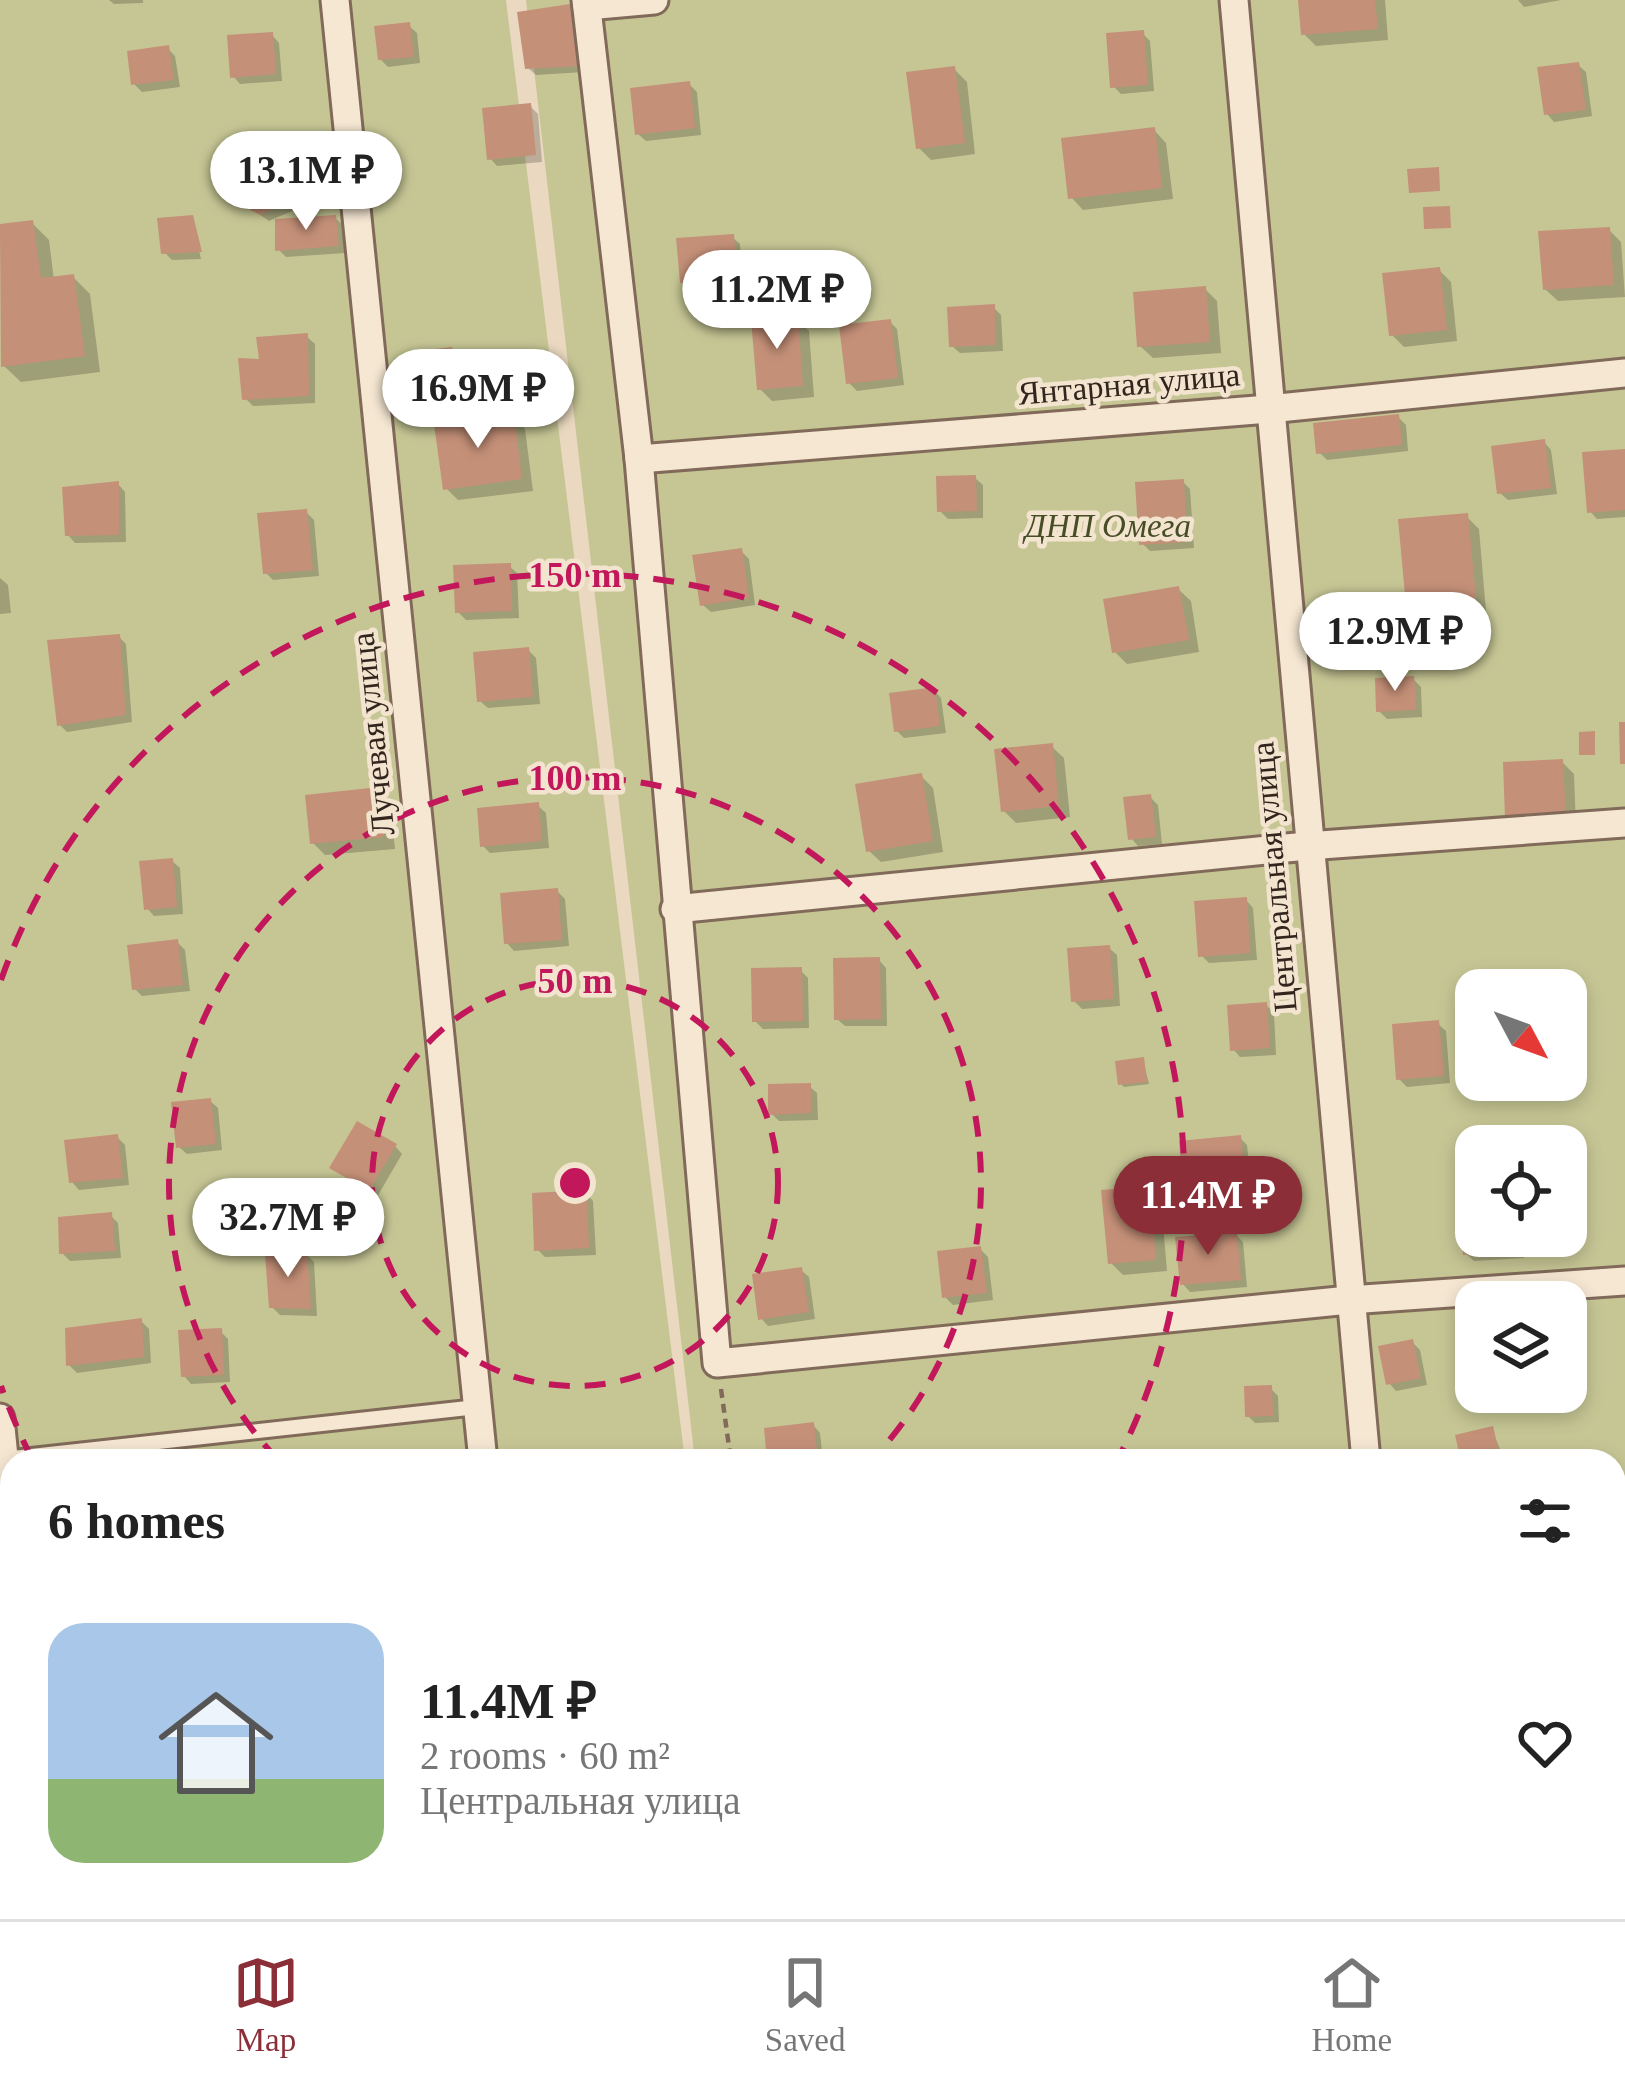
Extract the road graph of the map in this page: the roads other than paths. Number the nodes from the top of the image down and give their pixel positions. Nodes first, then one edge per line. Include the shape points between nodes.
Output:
1 (335, 0) edge
2 (654, 0) edge
3 (1234, 0) edge
4 (586, 3) edge
5 (1625, 373) edge
6 (1269, 409) junction
7 (639, 459) junction
8 (1625, 823) edge
9 (1307, 846) junction
10 (675, 909) junction
11 (1625, 1282) edge
12 (1349, 1300) junction
13 (477, 1407) junction
14 (0, 1418) edge
15 (2, 1449) edge
16 (193, 1449) edge
17 (482, 1449) edge
18 (1365, 1449) edge

1 - 13 street, Лучевая улица
2 - 4 street
3 - 6 street, Центральная улица
4 - 7 street
5 - 6 street, Янтарная улица
6 - 7 street, Янтарная улица
6 - 9 street, Центральная улица
7 - 10 street
8 - 9 street
9 - 10 street
9 - 12 street, Центральная улица
10 - 12 street via 718,1364
11 - 12 street
12 - 18 street, Центральная улица
13 - 16 lane
13 - 17 street, Лучевая улица
14 - 15 street

